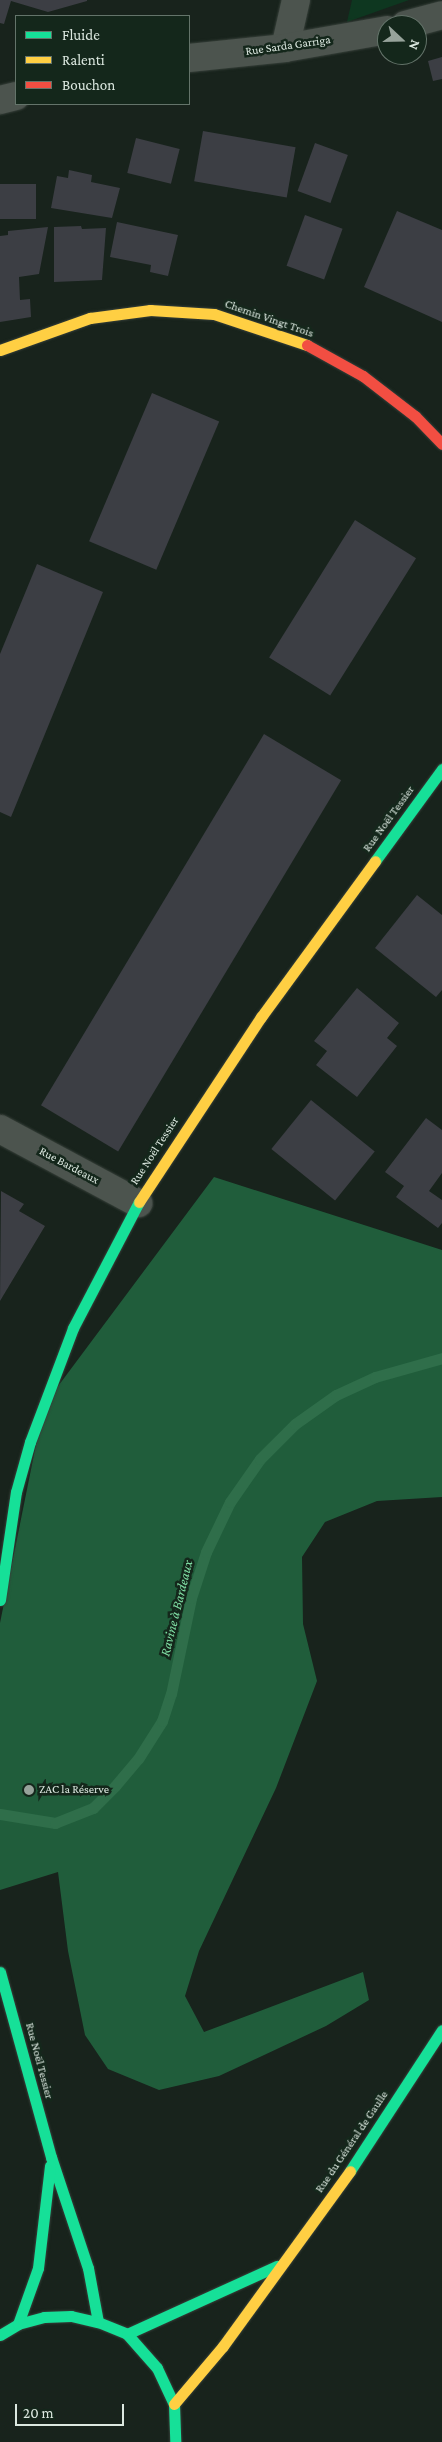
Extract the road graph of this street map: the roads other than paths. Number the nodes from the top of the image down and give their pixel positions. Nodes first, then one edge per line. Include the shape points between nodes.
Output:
1 (296, 0) edge
2 (442, 15) edge
3 (427, 19) edge
4 (377, 32) edge
5 (285, 48) junction
6 (190, 58) edge
7 (15, 96) edge
8 (0, 100) edge
9 (0, 350) edge
10 (442, 444) edge
11 (442, 769) edge
12 (0, 1129) edge
13 (138, 1203) junction
14 (0, 1600) edge
15 (0, 1972) edge
16 (442, 2030) edge
17 (51, 2157) junction
18 (278, 2266) junction
19 (98, 2322) junction
20 (18, 2324) junction
21 (127, 2334) junction
22 (0, 2335) edge
23 (174, 2404) junction
24 (175, 2442) edge

1 - 5 street
2 - 3 street
4 - 5 street, Rue Sarda Garriga
5 - 6 street, Rue Sarda Garriga
7 - 8 street
9 - 10 street, Chemin Vingt Trois via 90,318 150,310 214,314 304,344 363,376 415,416
11 - 13 street, Rue Noël Tessier via 261,1017
12 - 13 street, Rue Bardeaux
13 - 14 street, Rue Noël Tessier via 73,1328 30,1442 16,1492
15 - 17 street, Rue Noël Tessier
16 - 18 street, Rue du Général de Gaulle via 338,2190
17 - 19 street, Rue Noël Tessier via 88,2268
17 - 20 street, Rue Noël Tessier via 38,2268
18 - 21 street, Rue du Général de Gaulle
18 - 23 street, Rue du Général de Gaulle via 223,2346
19 - 20 street via 44,2317
19 - 21 street
20 - 22 street
21 - 23 street via 157,2368
23 - 24 street

